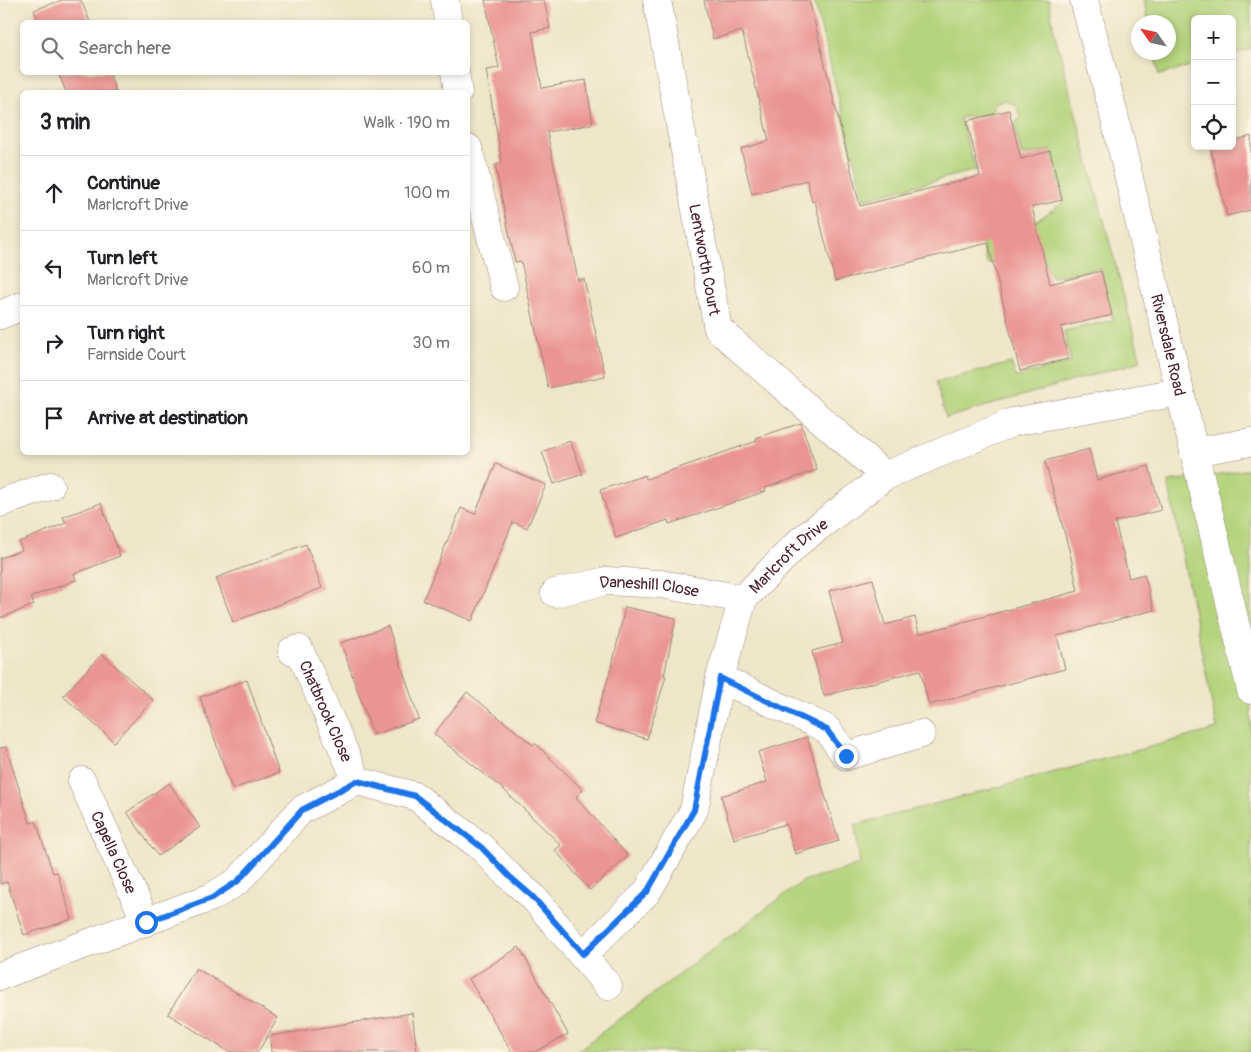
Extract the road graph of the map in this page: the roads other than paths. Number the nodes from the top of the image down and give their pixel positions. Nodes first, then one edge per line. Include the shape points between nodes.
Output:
1 (444, 0) edge
2 (657, 0) edge
3 (1084, 0) edge
4 (448, 20) edge
5 (455, 75) edge
6 (458, 90) edge
7 (470, 156) edge
8 (504, 287) dead end
9 (20, 307) edge
10 (0, 315) edge
11 (1180, 392) junction
12 (1251, 442) edge
13 (1194, 452) junction
14 (885, 476) junction
15 (50, 486) dead end
16 (0, 503) edge
17 (555, 593) dead end
18 (743, 600) junction
19 (292, 651) dead end
20 (720, 678) junction
21 (1251, 690) edge
22 (921, 734) dead end
23 (82, 780) dead end
24 (357, 781) junction
25 (146, 922) junction
26 (583, 954) junction
27 (0, 976) edge
28 (608, 986) dead end

1 - 4 street
2 - 14 street, Lentworth Court via 718,329
3 - 11 street, Riversdale Road
5 - 6 street
7 - 8 street
9 - 10 street
11 - 13 street, Riversdale Road
11 - 14 street, Marlcroft Drive via 1013,422
12 - 13 street
13 - 21 street, Riversdale Road
14 - 18 street, Marlcroft Drive via 800,541
15 - 16 street
17 - 18 street, Daneshill Close via 606,581 661,584
18 - 20 street, Marlcroft Drive
19 - 24 street, Chatbrook Close via 299,649
20 - 22 street via 827,730 846,756
20 - 26 street, Marlcroft Drive via 694,810 647,892
23 - 25 street, Capella Close
24 - 25 street via 302,810 238,881 212,898
24 - 26 street via 415,796 481,847 532,896
25 - 27 street
26 - 28 street

